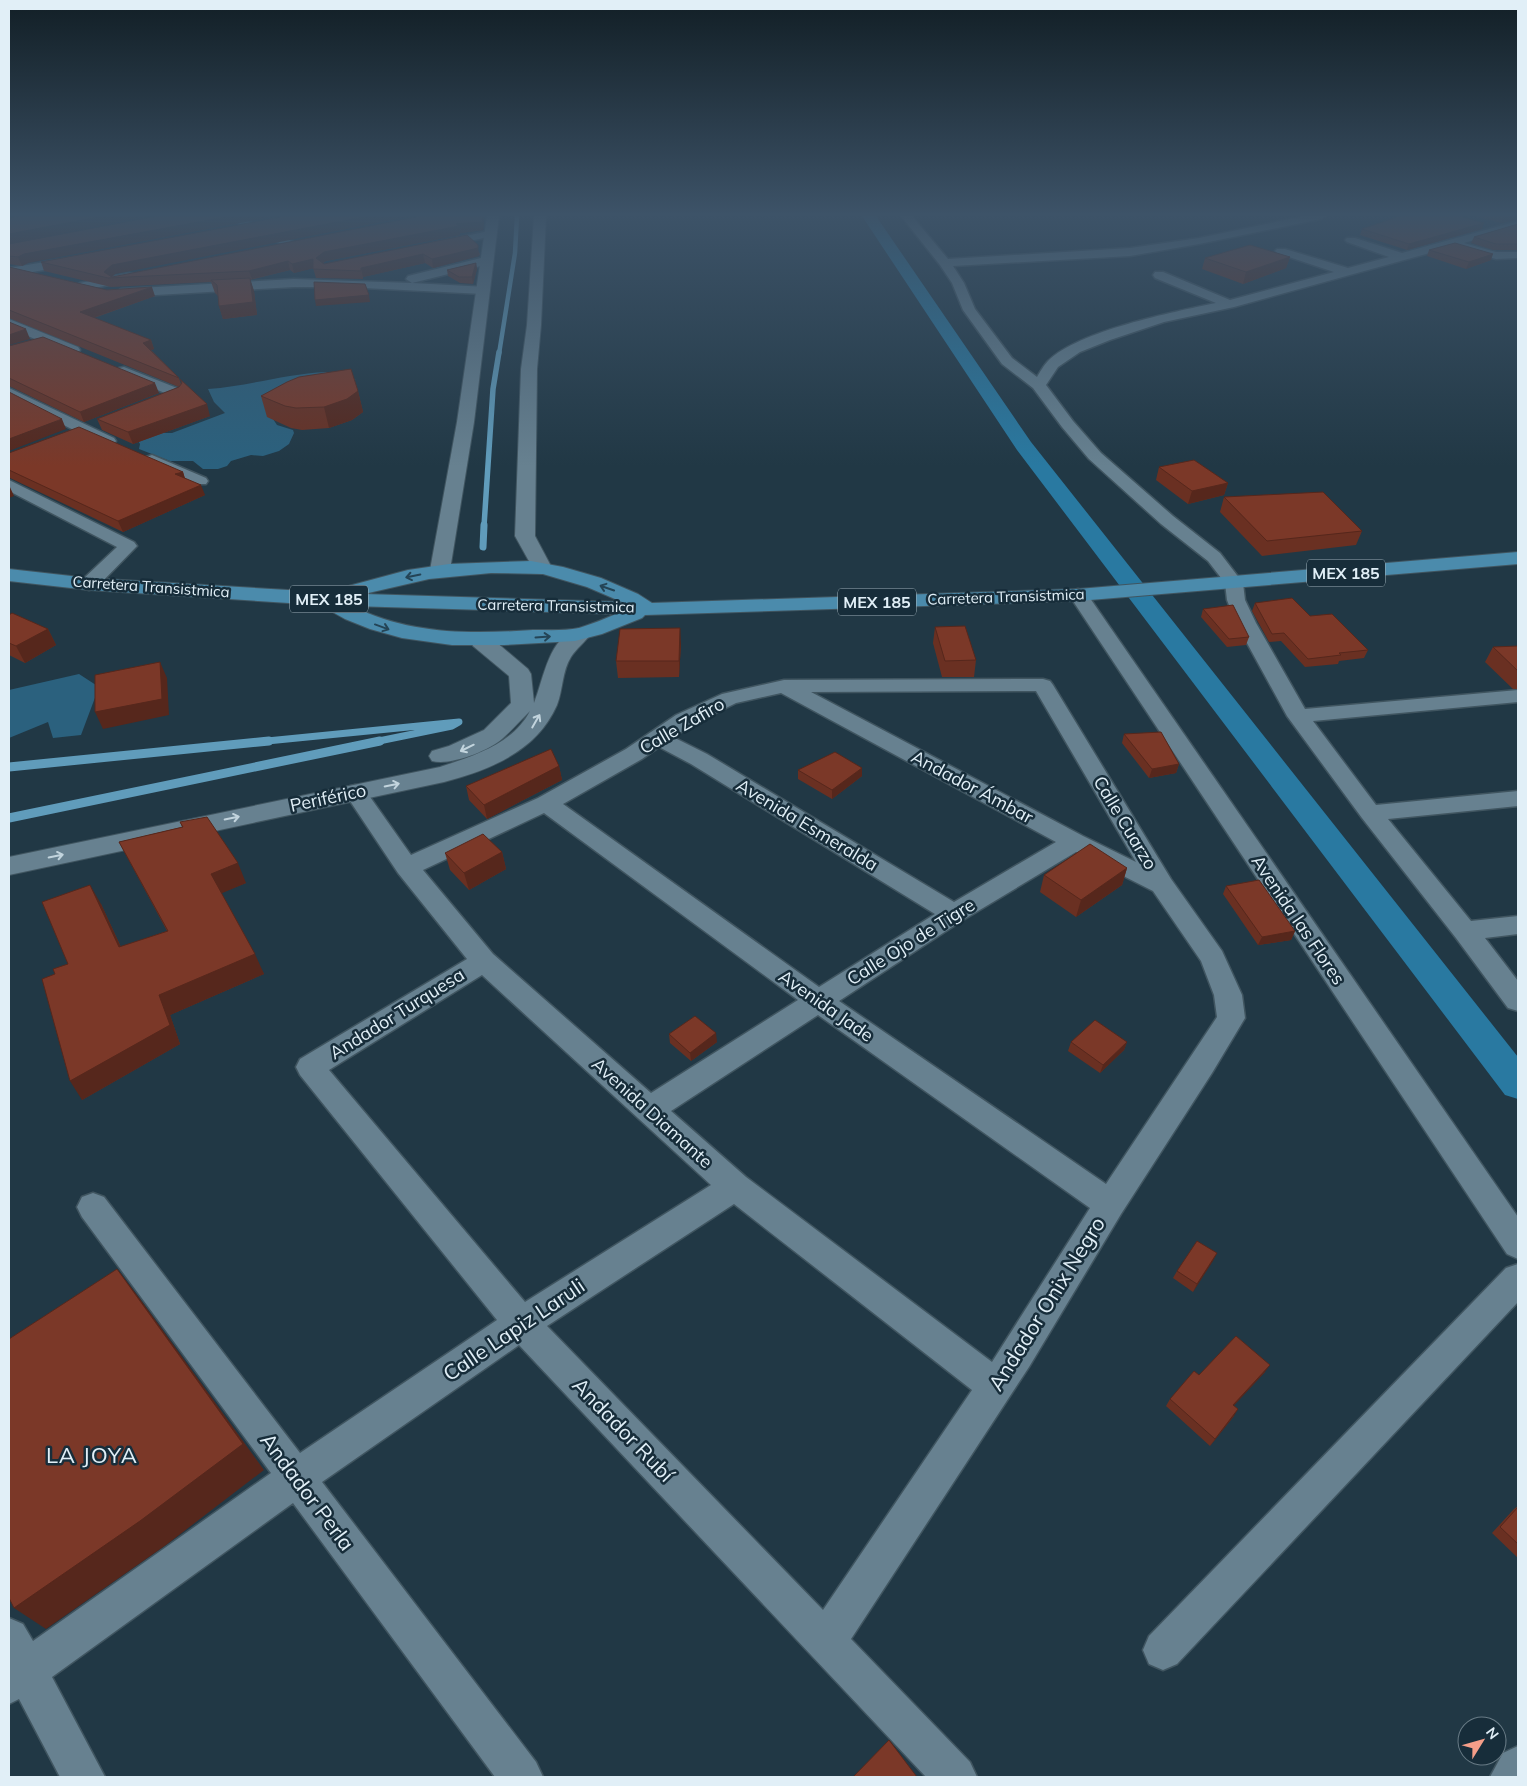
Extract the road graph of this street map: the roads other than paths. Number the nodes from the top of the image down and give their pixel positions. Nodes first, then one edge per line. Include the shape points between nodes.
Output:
1 (482, 299) edge
2 (535, 299) edge
3 (965, 299) edge
4 (1218, 299) edge
5 (1245, 299) edge
6 (1229, 304) junction
7 (9, 323) edge
8 (47, 339) junction
9 (24, 346) edge
10 (82, 353) edge
11 (108, 364) edge
12 (1038, 384) junction
13 (9, 392) edge
14 (160, 400) edge
15 (101, 423) edge
16 (84, 430) junction
17 (68, 437) edge
18 (120, 446) edge
19 (138, 454) edge
20 (200, 480) dead end
21 (9, 485) edge
22 (1518, 558) edge
23 (542, 568) junction
24 (440, 570) junction
25 (9, 575) edge
26 (1234, 583) junction
27 (89, 584) junction
28 (1078, 595) junction
29 (323, 599) junction
30 (650, 609) junction
31 (580, 634) junction
32 (481, 641) junction
33 (1043, 685) joint
34 (784, 686) junction
35 (1518, 696) edge
36 (1298, 716) junction
37 (658, 738) junction
38 (503, 740) junction
39 (355, 792) junction
40 (1518, 798) edge
41 (546, 803) junction
42 (1370, 813) junction
43 (1075, 842) junction
44 (9, 848) edge
45 (9, 866) edge
46 (406, 867) junction
47 (1162, 885) junction
48 (954, 914) junction
49 (1518, 925) edge
50 (1465, 931) junction
51 (1212, 958) joint
52 (484, 961) junction
53 (819, 1001) junction
54 (1518, 1001) edge
55 (310, 1068) joint
56 (648, 1110) junction
57 (735, 1187) junction
58 (1110, 1204) junction
59 (93, 1207) dead end
60 (1518, 1244) edge
61 (1518, 1279) edge
62 (521, 1323) junction
63 (995, 1386) junction
64 (296, 1478) junction
65 (825, 1642) junction
66 (1163, 1650) dead end
67 (15, 1664) edge
68 (1518, 1768) edge
69 (83, 1777) edge
70 (521, 1777) edge
71 (955, 1777) edge
72 (1512, 1777) edge

1 - 24 street
2 - 23 street via 529,369 525,536
3 - 12 street via 1007,361
4 - 6 street
5 - 6 street
6 - 12 street via 1105,336 1075,349 1053,364
7 - 8 street
8 - 9 street
8 - 10 street
11 - 14 street via 177,393
12 - 26 street via 1095,456 1214,557
13 - 16 street
15 - 16 street
16 - 17 street
16 - 18 street
19 - 20 street
21 - 27 street via 128,546
22 - 26 main road, MEX 185
23 - 24 main road
30 -> 23 main road via 622,593
24 -> 29 main road via 376,583
25 - 27 main road, Carretera Transistmica / MEX 185
26 - 28 main road, Carretera Transistmica / MEX 185
26 - 36 street via 1236,600 1246,623
27 - 29 main road, Carretera Transistmica / MEX 185
28 - 30 main road, Carretera Transistmica / MEX 185
28 - 60 street, Avenida las Flores
29 - 30 main road, Carretera Transistmica / MEX 185
29 -> 32 main road via 353,616 394,631
30 - 31 main road
32 -> 31 main road
38 -> 31 street, Periférico via 530,731 545,706 559,659
32 - 38 street, Periférico via 520,674 522,706
33 - 34 street, Calle Zafiro
33 - 47 street, Calle Cuarzo
34 - 37 street, Calle Zafiro via 729,698 684,720
34 - 43 street, Andador Ámbar
35 - 36 street
36 - 42 street
37 - 41 street, Calle Zafiro
37 - 48 street, Avenida Esmeralda via 699,759
39 -> 38 street, Periférico via 444,774 491,759
38 -> 44 street, Periférico
45 -> 39 street, Periférico
39 - 46 street, Avenida Diamante
40 - 42 street
41 - 46 street, Calle Zafiro
41 - 53 street, Avenida Jade
42 - 50 street
43 - 47 street, Andador Ámbar
43 - 48 street, Calle Ojo de Tigre
46 - 52 street, Avenida Diamante
47 - 51 street, Calle Cuarzo
48 - 53 street, Calle Ojo de Tigre
49 - 50 street
50 - 54 street
51 - 58 street, Andador Onix Negro via 1228,994 1231,1018
52 - 55 street, Andador Turquesa
52 - 56 street, Avenida Diamante
53 - 56 street, Calle Ojo de Tigre
53 - 58 street, Avenida Jade
55 - 62 street, Andador Rubí
56 - 57 street, Avenida Diamante
57 - 62 street, Calle Lapiz Laruli
57 - 63 street, Avenida Diamante
58 - 63 street, Andador Onix Negro
59 - 64 street, Andador Perla
61 - 66 street
62 - 64 street, Calle Lapiz Laruli
62 - 65 street, Andador Rubí
63 - 65 street, Andador Onix Negro
64 - 67 street, Calle Lapiz Laruli
64 - 70 street, Andador Perla
65 - 71 street, Andador Rubí
67 - 69 street
68 - 72 street

